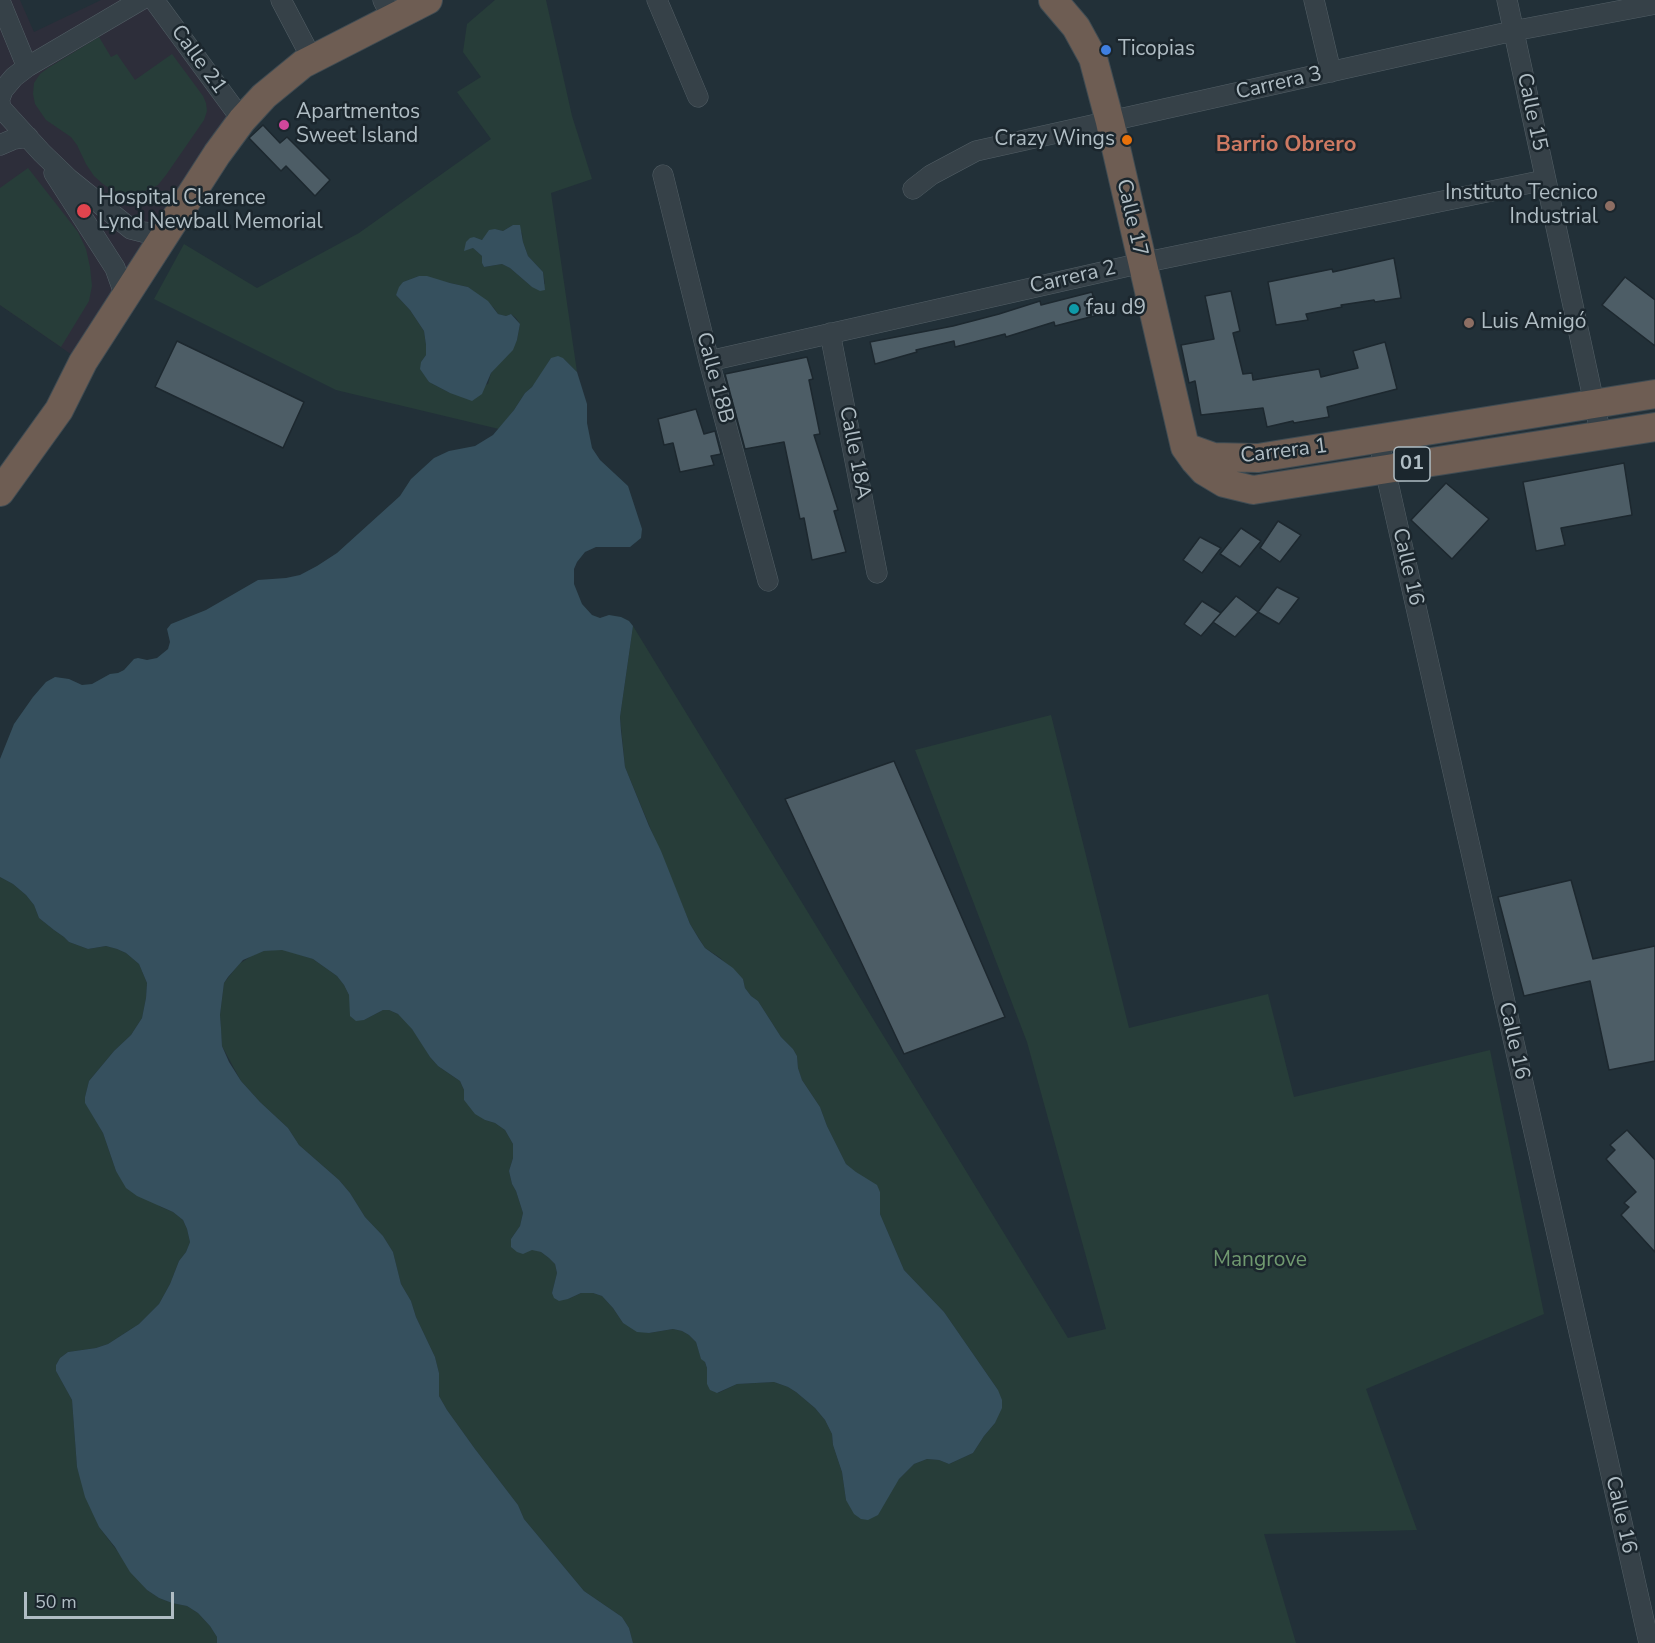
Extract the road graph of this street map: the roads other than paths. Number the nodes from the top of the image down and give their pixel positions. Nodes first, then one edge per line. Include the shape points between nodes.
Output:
1 (141, 0) edge
2 (154, 0) edge
3 (281, 0) edge
4 (428, 0) edge
5 (657, 0) edge
6 (1053, 0) edge
7 (1314, 0) edge
8 (1507, 0) edge
9 (0, 1) edge
10 (1655, 4) edge
11 (388, 9) edge
12 (1513, 31) junction
13 (312, 59) junction
14 (27, 67) junction
15 (1331, 72) junction
16 (698, 97) dead end
17 (0, 100) edge
18 (0, 107) edge
19 (242, 120) junction
20 (1110, 122) junction
21 (28, 137) junction
22 (0, 145) edge
23 (42, 153) junction
24 (663, 175) dead end
25 (1545, 180) junction
26 (913, 189) dead end
27 (165, 235) junction
28 (1142, 263) junction
29 (125, 296) junction
30 (830, 333) junction
31 (709, 361) junction
32 (1655, 394) edge
33 (1593, 404) junction
34 (1655, 427) edge
35 (1601, 435) junction
36 (1378, 438) junction
37 (1185, 447) junction
38 (1384, 469) junction
39 (0, 492) edge
40 (877, 573) dead end
41 (768, 581) dead end
42 (1649, 1643) edge

1 - 14 street
2 - 19 street, Calle 21
3 - 13 street
4 - 11 highway
5 - 16 street
6 - 20 highway, Calle 17 / 01 via 1076,27 1093,58
7 - 15 street
8 - 12 street, Calle 15
9 - 14 street
10 - 12 street, Carrera 3
11 - 13 highway
12 - 15 street, Carrera 3
12 - 25 street, Calle 15
13 - 19 highway via 264,96
14 - 17 street via 3,90
15 - 20 street, Carrera 3
17 - 18 street
18 - 21 street
19 - 27 highway
20 - 26 street, Carrera 3 via 976,151
20 - 28 highway, Calle 17 / 01
21 - 22 street
21 - 23 street
23 - 27 street via 131,228
23 - 29 street via 115,268
24 - 31 street, Calle 18B
25 - 28 street, Carrera 2
25 - 33 street, Calle 15
27 - 29 highway
28 - 30 street, Carrera 2
28 - 37 highway, Calle 17 / 01
29 - 39 highway via 58,410
30 - 31 street, Carrera 2
30 - 40 street, Calle 18A
31 - 41 street, Calle 18B
32 - 33 highway, Carrera 1 / 01
33 - 35 street, Calle 15
33 - 36 highway, Carrera 1 / 01
34 - 35 highway, Carrera 1 / 01
35 - 38 highway, Carrera 1 / 01
36 - 37 highway, Carrera 1 / 01 via 1258,458 1213,457
36 - 38 street, Calle 16
37 - 38 highway, Carrera 1 / 01 via 1204,471 1224,483 1253,490
38 - 42 street, Calle 16

